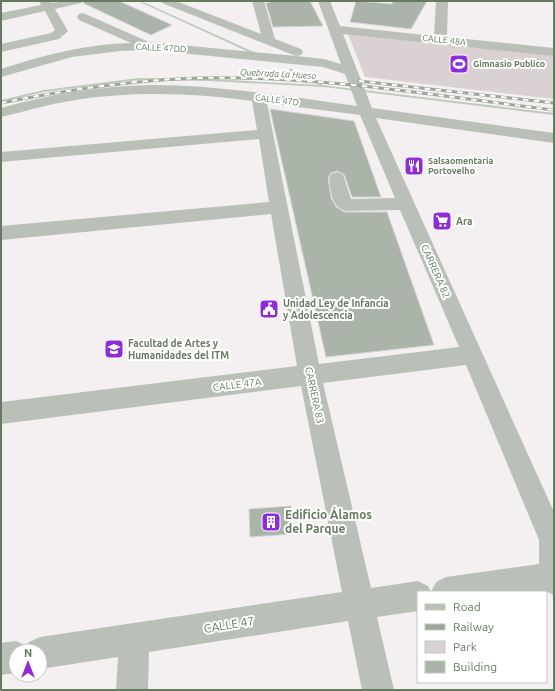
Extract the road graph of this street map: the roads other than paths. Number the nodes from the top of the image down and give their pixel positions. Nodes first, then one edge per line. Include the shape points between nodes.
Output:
1 (77, 1) edge
2 (166, 1) edge
3 (258, 1) edge
4 (324, 1) edge
5 (442, 1) edge
6 (47, 4) edge
7 (189, 6) edge
8 (1, 17) edge
9 (83, 17) dead end
10 (334, 29) junction
11 (440, 40) junction
12 (269, 41) junction
13 (149, 46) junction
14 (1, 48) edge
15 (554, 52) edge
16 (345, 54) junction
17 (324, 63) junction
18 (1, 73) edge
19 (352, 75) junction
20 (259, 98) junction
21 (363, 104) junction
22 (1, 113) edge
23 (266, 134) junction
24 (554, 138) edge
25 (1, 157) edge
26 (336, 178) dead end
27 (406, 203) junction
28 (279, 207) junction
29 (1, 233) edge
30 (473, 355) junction
31 (310, 375) junction
32 (1, 413) edge
33 (554, 539) edge
34 (554, 577) edge
35 (453, 591) edge
36 (417, 596) edge
37 (359, 604) junction
38 (134, 640) junction
39 (48, 653) edge
40 (132, 690) edge
41 (378, 690) edge

1 - 6 street
2 - 7 street
3 - 12 street
4 - 10 street, CARRERA 82
5 - 11 street
6 - 8 street
6 - 14 street via 62,31 59,35
7 - 12 street
9 - 13 street
10 - 11 street, CALLE 48A
10 - 16 street, CARRERA 82
11 - 15 street, CALLE 48A
12 - 17 street
13 - 17 street, CALLE 47DD
13 - 18 street, CALLE 47DD via 72,53
16 - 17 street, CALLE 47DD
16 - 19 street, CARRERA 82
17 - 19 street, CALLE 47DD
19 - 21 street, CARRERA 82
20 - 21 street, CALLE 47D
20 - 22 street, CALLE 47D via 202,91 120,90 34,103
20 - 23 street, CARRERA 83
21 - 24 street, CALLE 47D
21 - 27 street, CARRERA 82
23 - 25 street
23 - 28 street, CARRERA 83
26 - 27 street via 346,206
27 - 30 street, CARRERA 82
28 - 29 street
28 - 31 street, CARRERA 83
30 - 31 street, CALLE 47A
30 - 33 street, CARRERA 82
31 - 32 street, CALLE 47A
31 - 37 street, CARRERA 83
33 - 34 street, CARRERA 82
34 - 35 street
36 - 37 street, CALLE 47
37 - 38 street, CALLE 47
37 - 41 street, CARRERA 83
38 - 39 street, CALLE 47
38 - 40 street

